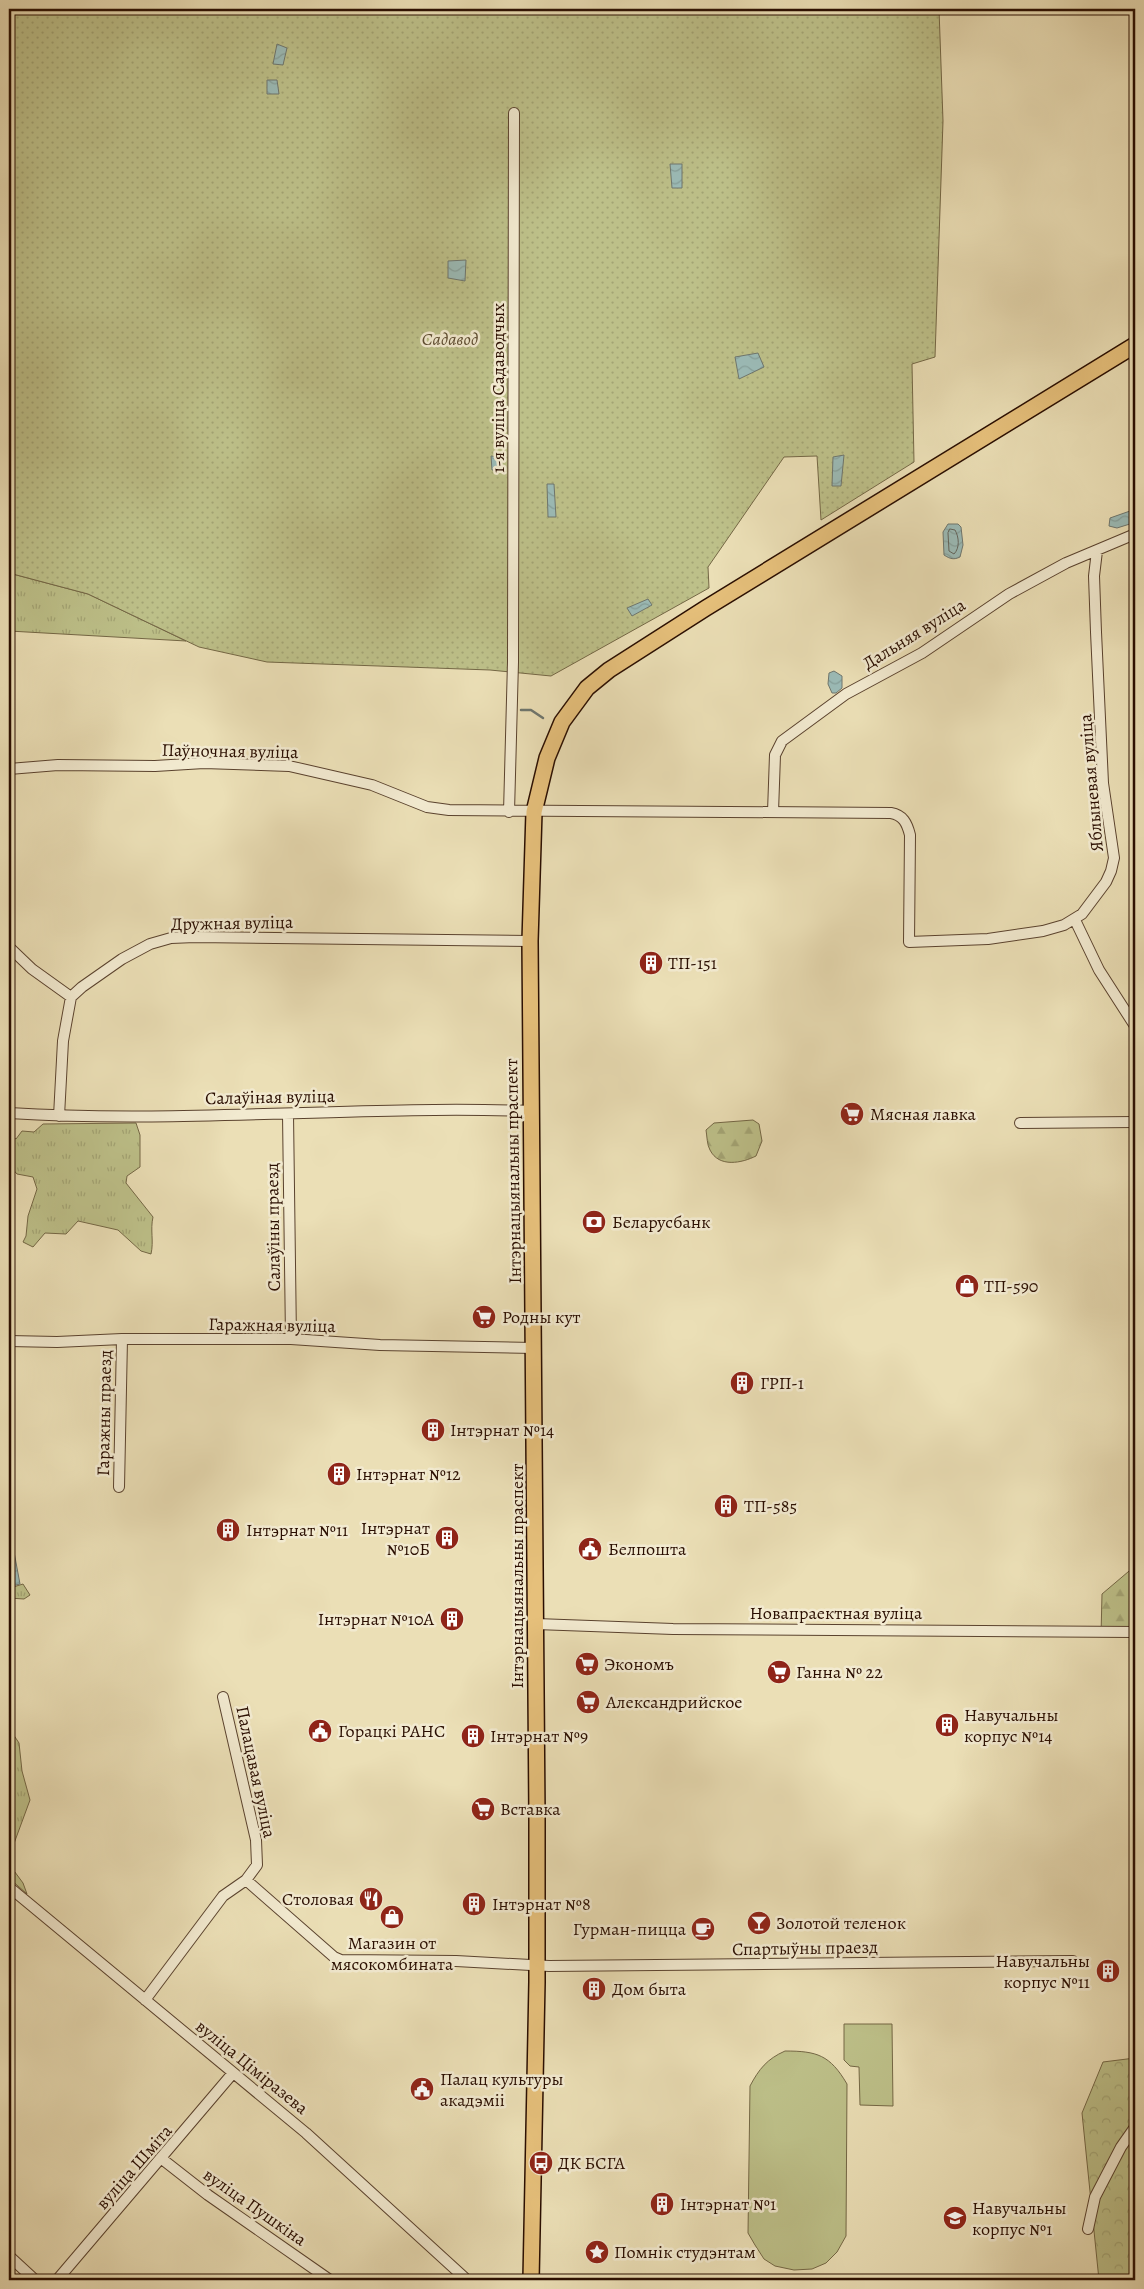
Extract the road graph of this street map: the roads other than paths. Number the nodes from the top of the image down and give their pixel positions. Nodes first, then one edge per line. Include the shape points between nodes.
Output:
1 (514, 113) dead end
2 (1135, 345) edge
3 (1135, 534) edge
4 (1097, 551) junction
5 (9, 769) edge
6 (509, 812) junction
7 (534, 812) junction
8 (774, 812) junction
9 (1074, 920) junction
10 (530, 942) junction
11 (9, 946) edge
12 (70, 997) junction
13 (1135, 1026) edge
14 (531, 1111) junction
15 (9, 1113) edge
16 (288, 1114) junction
17 (59, 1116) junction
18 (1135, 1122) edge
19 (1020, 1123) dead end
20 (122, 1339) junction
21 (291, 1339) junction
22 (9, 1340) edge
23 (534, 1348) junction
24 (119, 1487) dead end
25 (536, 1624) junction
26 (1135, 1632) edge
27 (223, 1696) dead end
28 (246, 1880) junction
29 (9, 1887) edge
30 (1073, 1961) dead end
31 (536, 1966) junction
32 (145, 2000) junction
33 (233, 2074) junction
34 (1135, 2127) edge
35 (162, 2159) junction
36 (1088, 2229) dead end
37 (9, 2256) edge
38 (35, 2280) edge
39 (58, 2280) edge
40 (330, 2280) edge
41 (468, 2280) edge
42 (531, 2280) edge

1 - 6 street, 1-я вуліца Садаводчых via 513,662
2 - 7 main road, Інтэрнацыянальны праспект via 609,670 587,688 562,722 547,758
3 - 4 street, Дальняя вуліца
4 - 8 street, Дальняя вуліца via 1009,594 922,653 846,694 782,742 776,755
4 - 9 street, Яблыневая вуліца via 1094,594 1104,783 1114,858 1106,882
5 - 6 street, Паўночная вуліца via 58,765 290,766 372,785 427,808
6 - 7 street, Паўночная вуліца
7 - 8 street
7 - 10 main road, Інтэрнацыянальны праспект
8 - 9 street via 891,813 901,817 906,822 911,840 909,942 963,942 1013,936 1043,931
9 - 13 street via 1099,970
10 - 12 street, Дружная вуліца via 171,938 150,944 122,959
10 - 14 main road, Інтэрнацыянальны праспект
11 - 12 street via 32,969
12 - 17 street via 63,1041
14 - 16 street, Салаўіная вуліца via 476,1109
14 - 23 main road, Інтэрнацыянальны праспект
15 - 17 street, Салаўіная вуліца
16 - 17 street, Салаўіная вуліца
16 - 21 street, Салаўіны праезд
18 - 19 street
20 - 21 street, Гаражная вуліца
20 - 22 street, Гаражная вуліца
20 - 24 street, Гаражны праезд
21 - 23 street, Гаражная вуліца via 380,1345
23 - 25 main road, Інтэрнацыянальны праспект
25 - 26 street, Новапраектная вуліца via 673,1629
25 - 31 main road, Інтэрнацыянальны праспект
27 - 28 street, Палацавая вуліца via 256,1840 257,1865
28 - 31 street, Спартыўны праезд via 334,1958
28 - 32 street via 223,1896
29 - 32 street, вуліца Ціміразева
30 - 31 street, Спартыўны праезд
31 - 42 main road, Інтэрнацыянальны праспект
32 - 33 street, вуліца Ціміразева
33 - 35 street, вуліца Шміта
33 - 41 street, вуліца Ціміразева via 346,2168
34 - 36 street via 1095,2197
35 - 39 street, вуліца Шміта
35 - 40 street, вуліца Пушкіна
37 - 38 street

